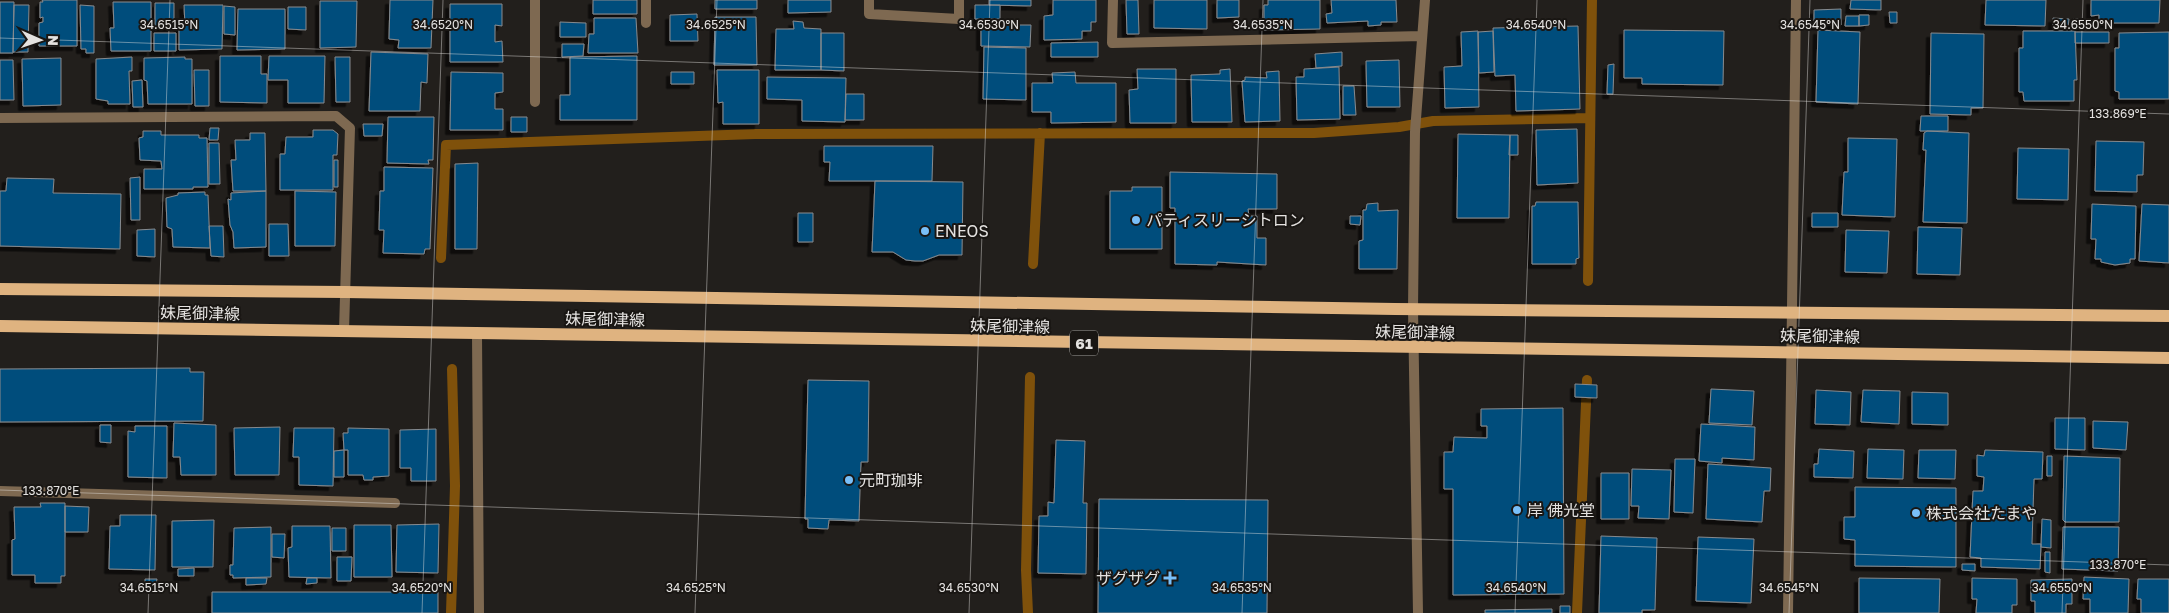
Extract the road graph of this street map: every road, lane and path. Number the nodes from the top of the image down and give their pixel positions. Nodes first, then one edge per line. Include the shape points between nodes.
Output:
1 (535, 0) edge
2 (646, 0) edge
3 (869, 0) edge
4 (959, 0) edge
5 (1112, 0) edge
6 (1425, 0) edge
7 (1796, 0) edge
8 (646, 22) dead end
9 (1422, 36) junction
10 (535, 102) dead end
11 (0, 118) edge
12 (0, 289) edge
13 (346, 292) junction
14 (1413, 309) junction
15 (1792, 312) junction
16 (2169, 316) edge
17 (0, 326) edge
18 (344, 331) junction
19 (477, 334) junction
20 (1414, 348) junction
21 (1791, 352) junction
22 (2169, 358) edge
23 (0, 491) edge
24 (395, 504) dead end
25 (479, 613) edge
26 (1418, 613) edge
27 (1788, 613) edge

1 - 10 street
2 - 8 street
3 - 4 street via 869,14 959,19
5 - 9 street via 1112,43
6 - 9 street
7 - 15 street
9 - 14 street via 1414,132
11 - 13 street via 336,116 350,128
12 - 13 main road, 妹尾御津線
13 - 14 main road, 妹尾御津線
13 - 18 street
14 - 15 main road, 妹尾御津線
14 - 20 street
15 - 16 main road, 妹尾御津線
15 - 21 street
17 - 18 main road, 妹尾御津線 / 61
18 - 19 main road, 妹尾御津線 / 61
19 - 20 main road, 妹尾御津線 / 61
19 - 25 street
20 - 21 main road, 妹尾御津線 / 61
20 - 26 street
21 - 22 main road, 妹尾御津線 / 61
21 - 27 street
23 - 24 street

